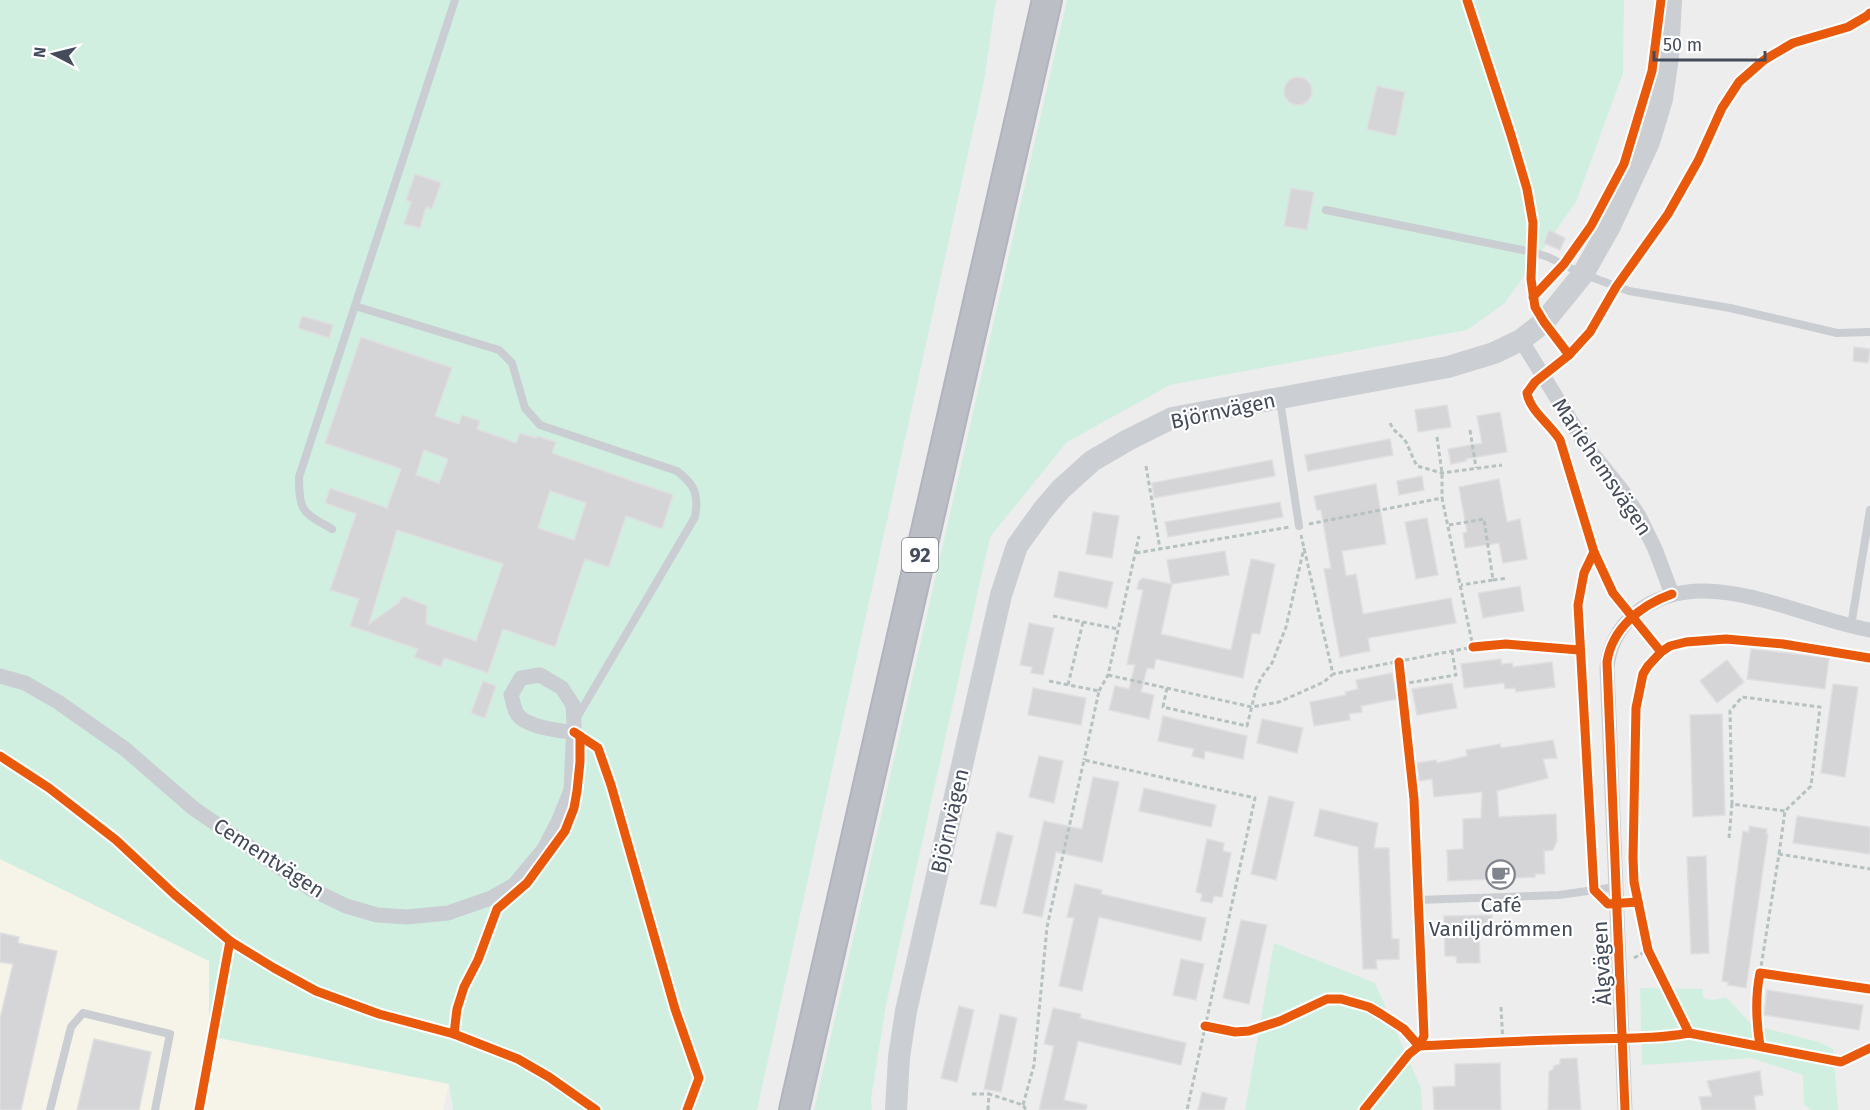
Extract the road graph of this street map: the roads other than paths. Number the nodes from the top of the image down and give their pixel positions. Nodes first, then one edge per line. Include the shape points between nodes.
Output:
1 (455, 0) edge
2 (1029, 0) edge
3 (1047, 0) edge
4 (1671, 0) edge
5 (1326, 210) dead end
6 (1583, 274) junction
7 (355, 306) junction
8 (1870, 332) edge
9 (1521, 340) junction
10 (1280, 399) junction
11 (1870, 510) edge
12 (1299, 526) road end
13 (332, 530) dead end
14 (1672, 594) junction
15 (1850, 627) junction
16 (1870, 630) edge
17 (0, 676) edge
18 (574, 727) joint
19 (1616, 887) junction
20 (1418, 900) dead end
21 (50, 1110) edge
22 (155, 1110) edge
23 (777, 1110) edge
24 (794, 1110) edge
25 (896, 1110) edge
26 (1625, 1110) edge

1 - 7 lane
2 - 23 highway, 92
3 - 24 highway, 92
4 - 6 street, Björnvägen via 1662,99 1649,142
5 - 6 lane via 1532,252
6 - 8 lane via 1629,291 1730,308 1837,333
6 - 9 street, Björnvägen via 1544,322
7 - 13 lane via 299,477 299,500 306,514
7 - 18 lane via 498,350 512,363 525,408 540,425 677,471 692,483 698,503 695,517
9 - 10 street, Björnvägen via 1448,367
9 - 14 street, Mariehemsvägen via 1587,447 1639,516
10 - 12 lane
10 - 25 street, Björnvägen via 1172,418 1128,440 1092,461 1061,489 1017,546 1001,595 906,1011
11 - 15 lane
14 - 15 street via 1704,591 1755,598
14 - 19 street, Älgvägen via 1629,619 1608,657
15 - 16 street
17 - 18 street, Cementvägen via 25,683 58,702 125,748 193,808 311,889 377,915 448,913 514,885 544,849 571,790
19 - 20 lane via 1559,895
19 - 26 street, Älgvägen
21 - 22 lane via 71,1027 83,1012 170,1035

